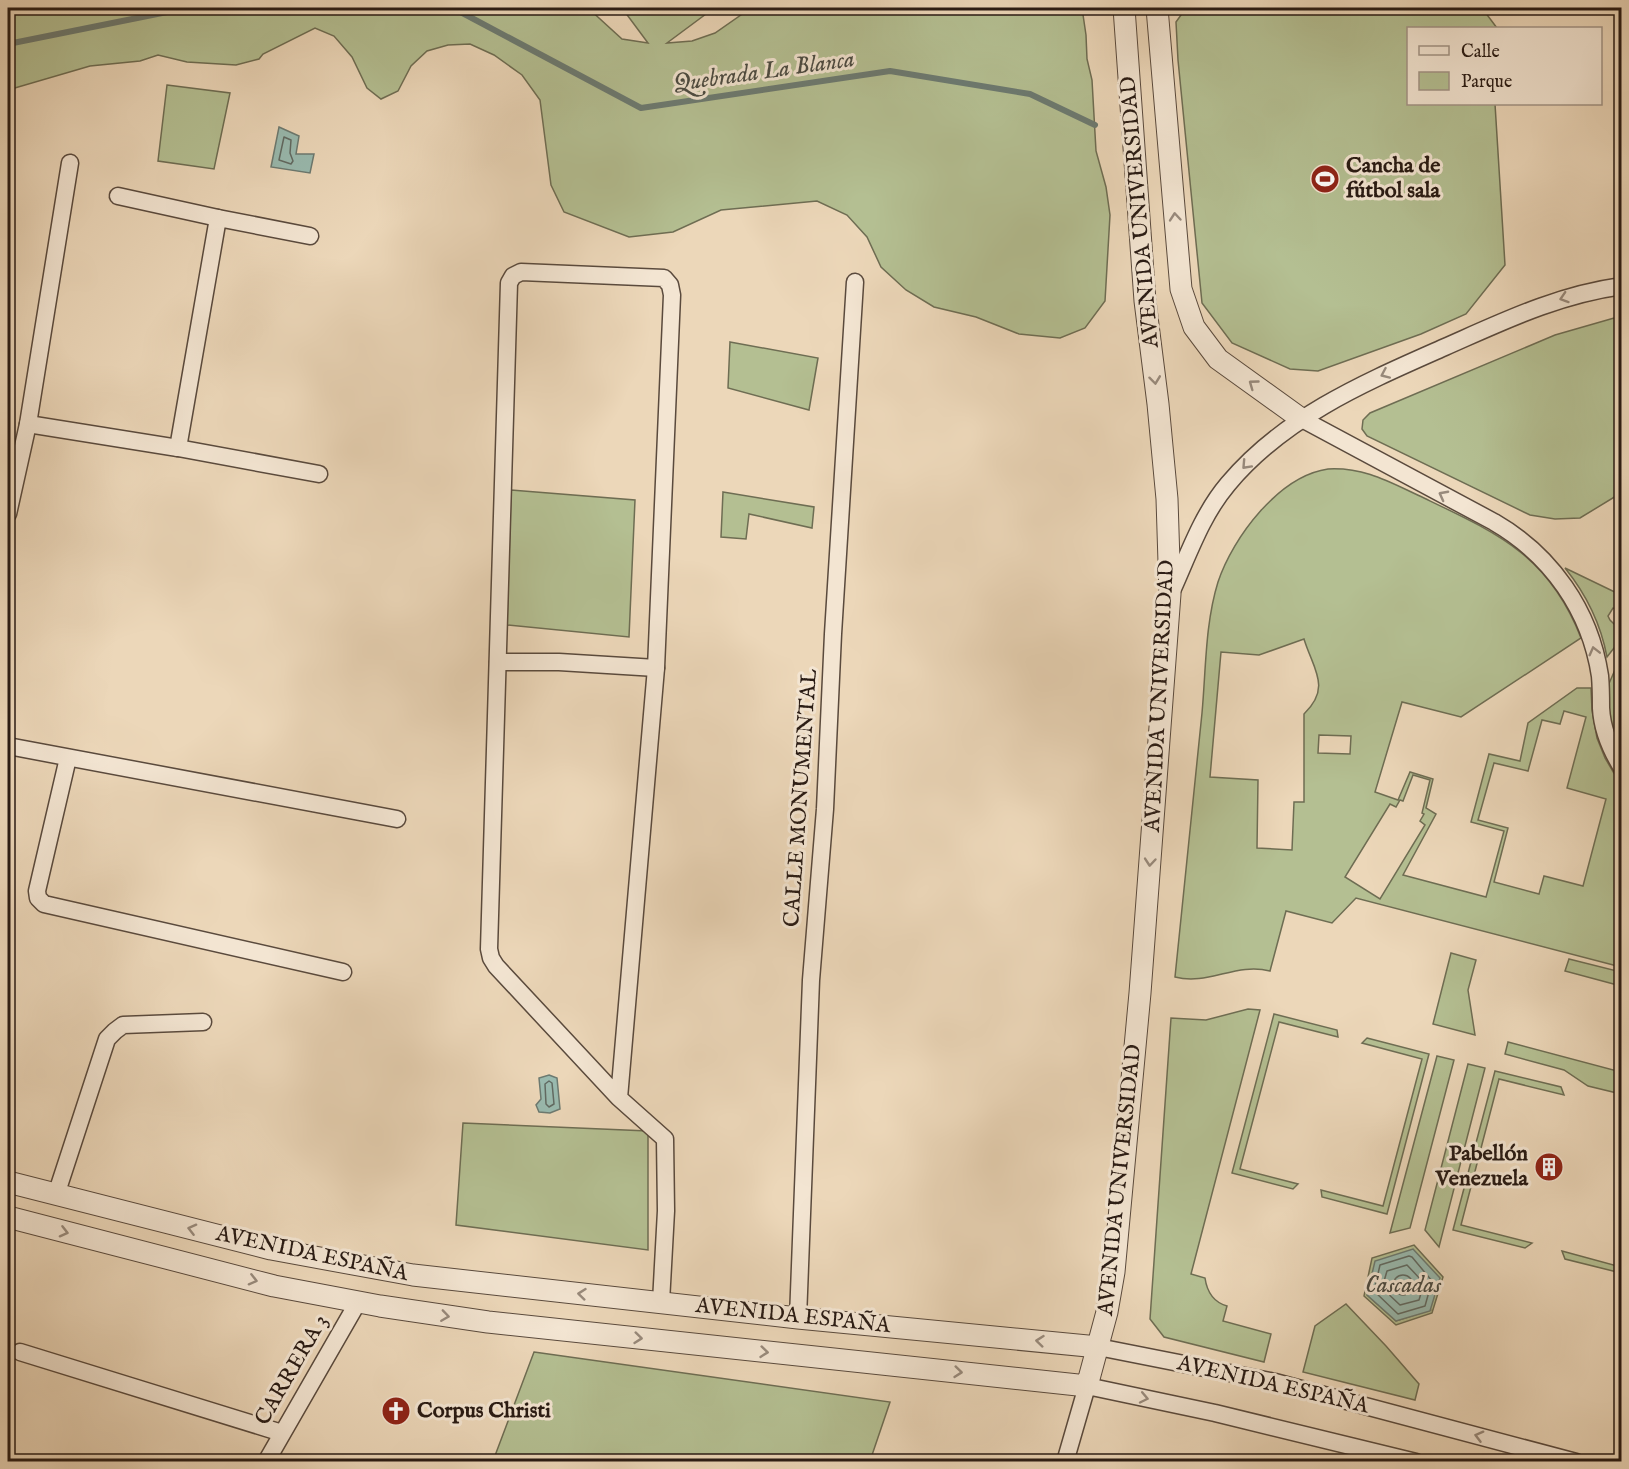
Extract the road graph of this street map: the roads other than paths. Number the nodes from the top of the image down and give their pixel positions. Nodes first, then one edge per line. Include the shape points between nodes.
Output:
1 (1124, 8) edge
2 (1157, 8) edge
3 (70, 163) dead end
4 (117, 196) dead end
5 (218, 218) junction
6 (310, 236) dead end
7 (855, 282) dead end
8 (1622, 286) edge
9 (1300, 418) junction
10 (28, 424) junction
11 (178, 448) junction
12 (318, 474) dead end
13 (8, 514) edge
14 (1170, 594) junction
15 (498, 662) junction
16 (656, 668) junction
17 (8, 746) edge
18 (68, 758) junction
19 (1622, 768) edge
20 (397, 819) dead end
21 (343, 972) dead end
22 (203, 1022) dead end
23 (620, 1098) junction
24 (8, 1182) edge
25 (56, 1195) junction
26 (8, 1217) edge
27 (358, 1302) junction
28 (661, 1302) junction
29 (798, 1318) junction
30 (1098, 1347) junction
31 (20, 1352) dead end
32 (1087, 1386) junction
33 (282, 1433) junction
34 (266, 1461) edge
35 (1065, 1461) edge
36 (1416, 1461) edge
37 (1576, 1461) edge

1 -> 14 street, AVENIDA UNIVERSIDAD via 1145,301 1167,499
9 -> 2 street, AVENIDA UNIVERSIDAD via 1218,359 1194,327 1181,289
3 - 10 street
4 - 5 street
5 - 6 street
5 - 11 street
7 - 29 street, CALLE MONUMENTAL via 825,809 811,980
8 -> 9 street via 1583,292 1525,311 1362,384
9 -> 14 street via 1255,455 1227,485 1204,518
19 -> 9 street via 1605,729 1598,666 1586,625 1571,596 1545,562 1494,522
10 - 11 street
10 - 13 street
11 - 12 street
14 -> 30 street, AVENIDA UNIVERSIDAD via 1115,1260
15 - 16 street
15 - 16 street via 509,283 521,272 664,278 670,285
15 - 23 street via 491,958
16 - 23 street
17 - 18 street
18 - 20 street
18 - 21 street via 38,891 44,904
22 - 25 street via 123,1025 107,1039
23 - 28 street via 665,1138
24 - 25 street, AVENIDA ESPAÑA
28 -> 25 street, AVENIDA ESPAÑA via 413,1275 271,1249
26 -> 27 street, AVENIDA ESPAÑA via 274,1286
27 -> 32 street, AVENIDA ESPAÑA via 500,1323
27 - 33 street, CARRERA 3
28 - 29 street, AVENIDA ESPAÑA
30 -> 29 street, AVENIDA ESPAÑA
30 - 32 street, AVENIDA UNIVERSIDAD
37 -> 30 street, AVENIDA ESPAÑA via 1275,1382
31 - 33 street
32 - 35 street
32 -> 36 street, AVENIDA ESPAÑA
33 - 34 street, CARRERA 3

